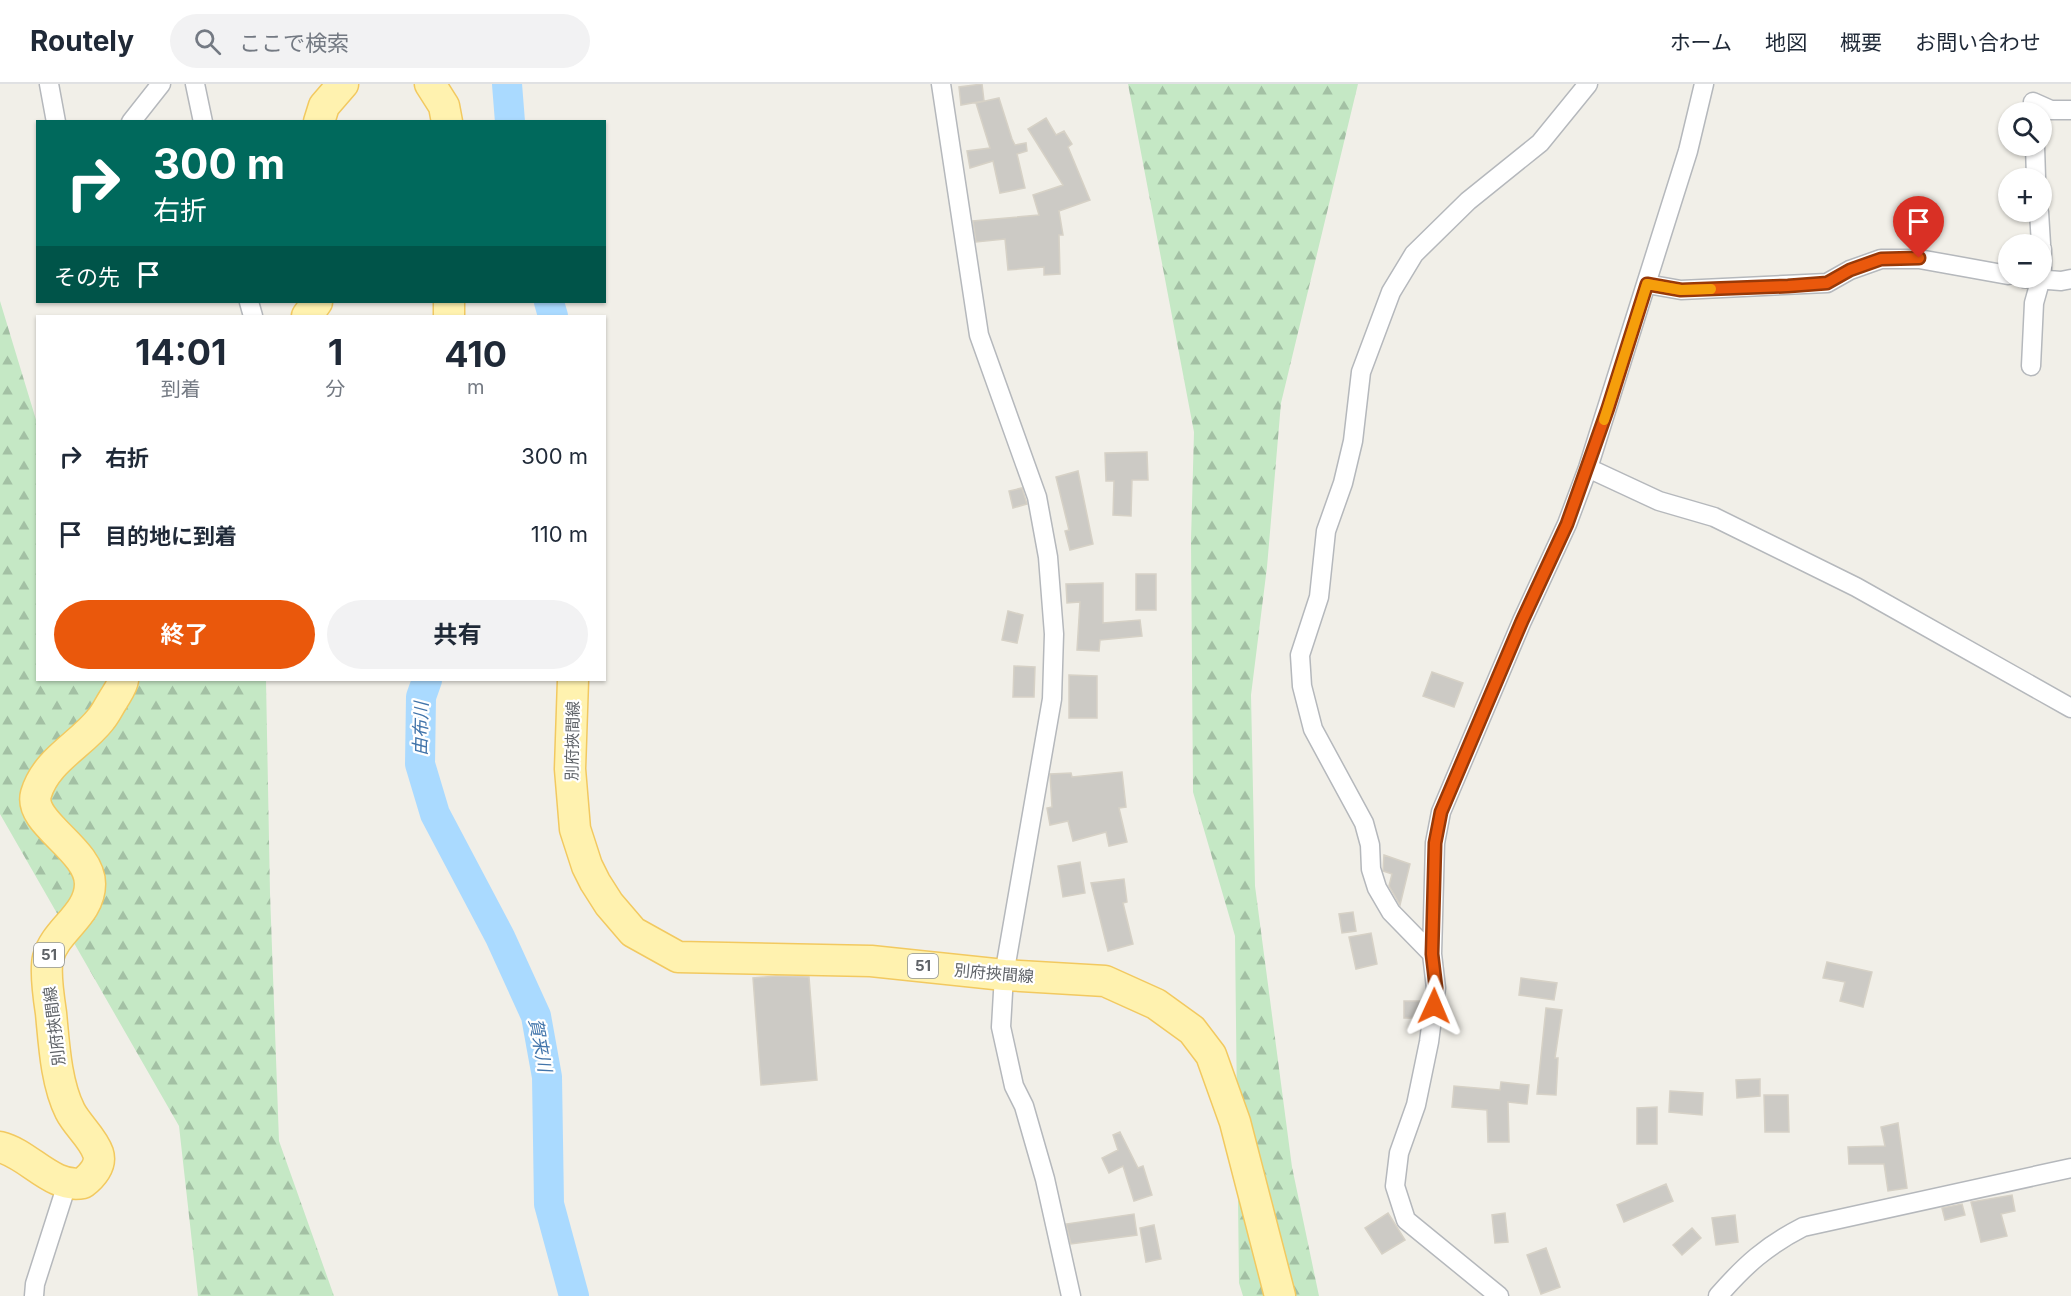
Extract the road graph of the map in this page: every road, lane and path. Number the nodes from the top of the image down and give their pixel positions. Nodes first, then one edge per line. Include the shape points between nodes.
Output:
1 (49, 84) edge
2 (160, 84) edge
3 (195, 84) edge
4 (343, 84) edge
5 (430, 84) edge
6 (941, 84) edge
7 (1588, 84) edge
8 (1704, 84) edge
9 (2032, 99) edge
10 (2071, 110) edge
11 (56, 120) edge
12 (133, 120) edge
13 (203, 120) edge
14 (320, 120) edge
15 (447, 120) edge
16 (1998, 273) edge
17 (2052, 277) edge
18 (2071, 279) edge
19 (1647, 284) junction
20 (2035, 288) edge
21 (2031, 366) dead end
22 (1588, 468) junction
23 (122, 681) edge
24 (573, 681) edge
25 (2071, 708) edge
26 (1432, 954) junction
27 (1005, 975) junction
28 (0, 1147) edge
29 (2071, 1168) edge
30 (67, 1184) junction
31 (34, 1296) edge
32 (1071, 1296) edge
33 (1280, 1296) edge
34 (1499, 1296) edge
35 (1718, 1296) edge

1 - 11 street
2 - 12 street
3 - 13 street
4 - 14 main road via 324,106
5 - 15 main road via 444,106
6 - 27 street via 979,335 1037,497 1048,557 1053,623 1052,699
7 - 26 street via 1540,143 1468,201 1414,254 1391,292 1361,372 1353,441 1326,531 1319,597 1300,655 1302,686 1313,729 1364,823 1377,888 1391,912
8 - 19 street
9 - 10 street via 2051,110
16 - 19 street via 1919,258 1881,259 1827,283 1681,290
17 - 18 street
19 - 22 street
20 - 21 street
22 - 25 street via 1659,501 1714,516 1846,582
22 - 26 street via 1441,812 1435,843
23 - 30 main road, 別府挾間線 / 51 via 101,720 59,758 41,781 35,797 39,813 82,861 90,884 87,902 47,959 63,1091 70,1112 98,1152 96,1170 90,1178 83,1183
24 - 27 main road, 別府挾間線 / 51 via 570,769 575,829 595,882 633,932 678,957 871,961
26 - 34 street via 1436,988 1430,1042 1416,1105 1399,1153 1395,1186 1406,1220
27 - 32 street via 1002,1027 1014,1086 1024,1106 1045,1179
27 - 33 main road, 別府挾間線 / 51 via 1105,981 1156,1004 1192,1030 1211,1054 1234,1122
28 - 30 main road via 25,1156
29 - 35 street via 1803,1227 1772,1242
30 - 31 street

